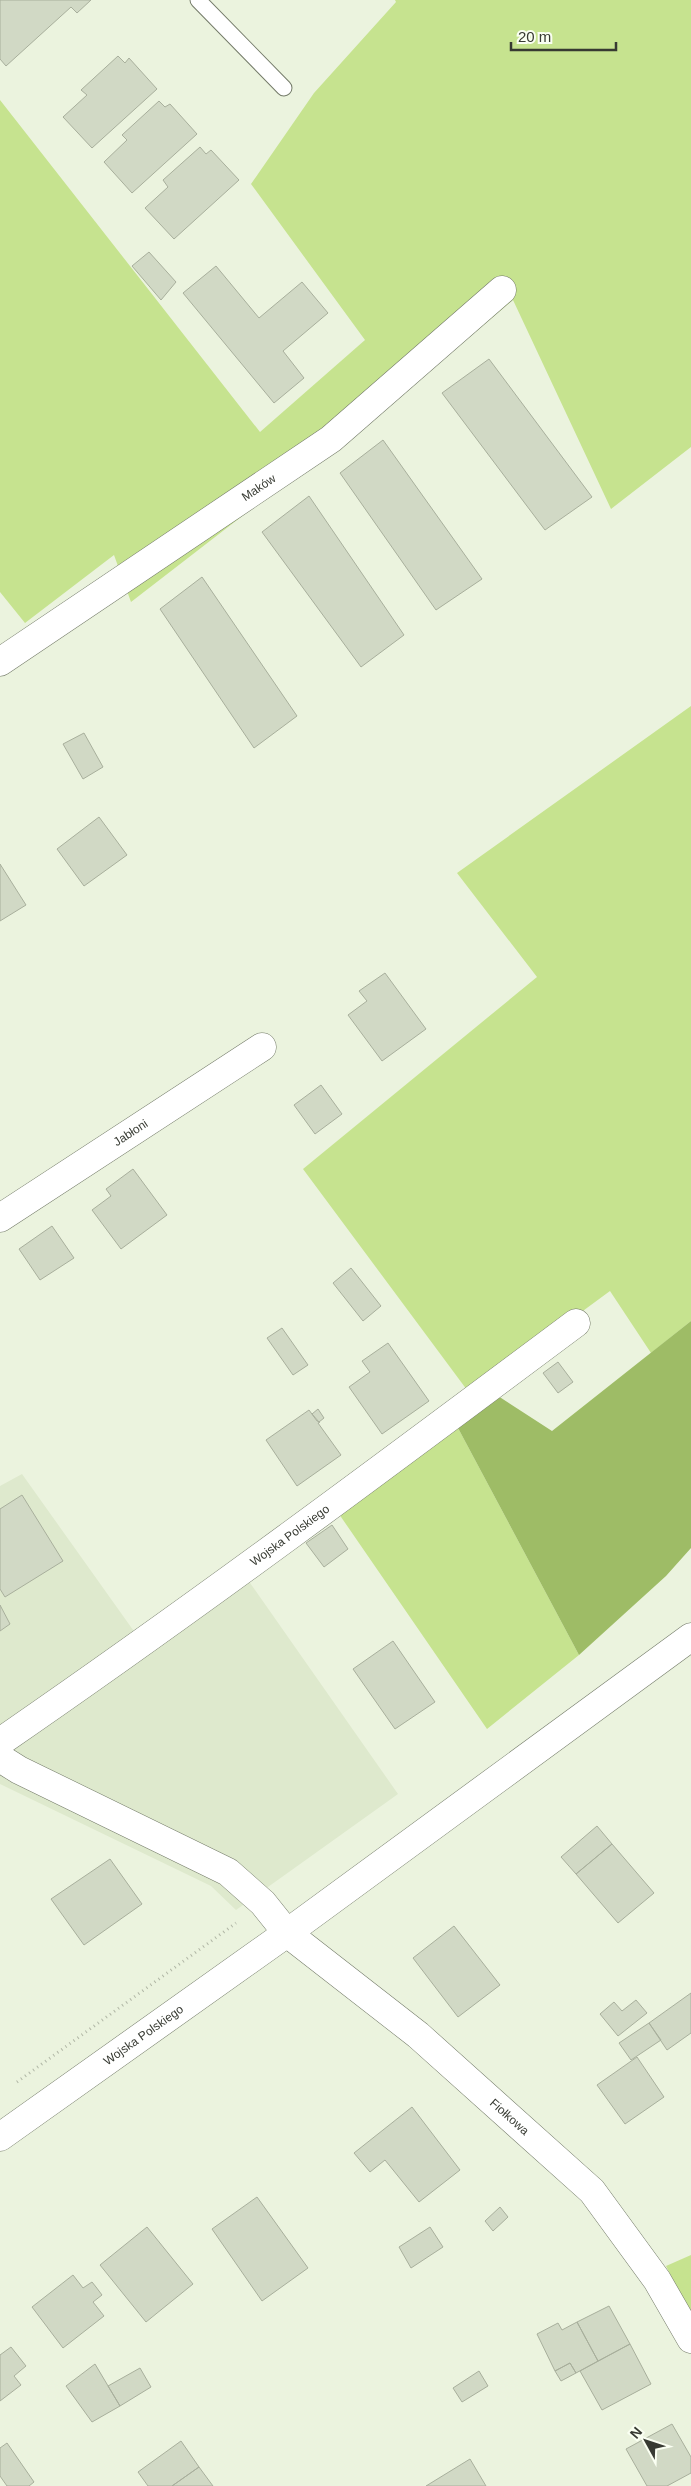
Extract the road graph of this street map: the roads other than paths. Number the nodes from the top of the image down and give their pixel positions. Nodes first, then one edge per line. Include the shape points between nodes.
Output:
1 (198, 0) edge
2 (284, 88) dead end
3 (502, 290) dead end
4 (0, 662) edge
5 (262, 1047) dead end
6 (0, 1218) edge
7 (576, 1323) dead end
8 (690, 1637) edge
9 (0, 1742) edge
10 (0, 1758) edge
11 (288, 1933) junction
12 (0, 2137) edge
13 (691, 2339) edge

1 - 2 lane
3 - 4 street, Maków via 331,439
5 - 6 street, Jabłoni
7 - 9 street, Wojska Polskiego via 100,1674
8 - 11 street, Wojska Polskiego
10 - 11 street via 228,1872 263,1903
11 - 12 street, Wojska Polskiego
11 - 13 street, Fiołkowa via 418,2036 592,2191 657,2280

